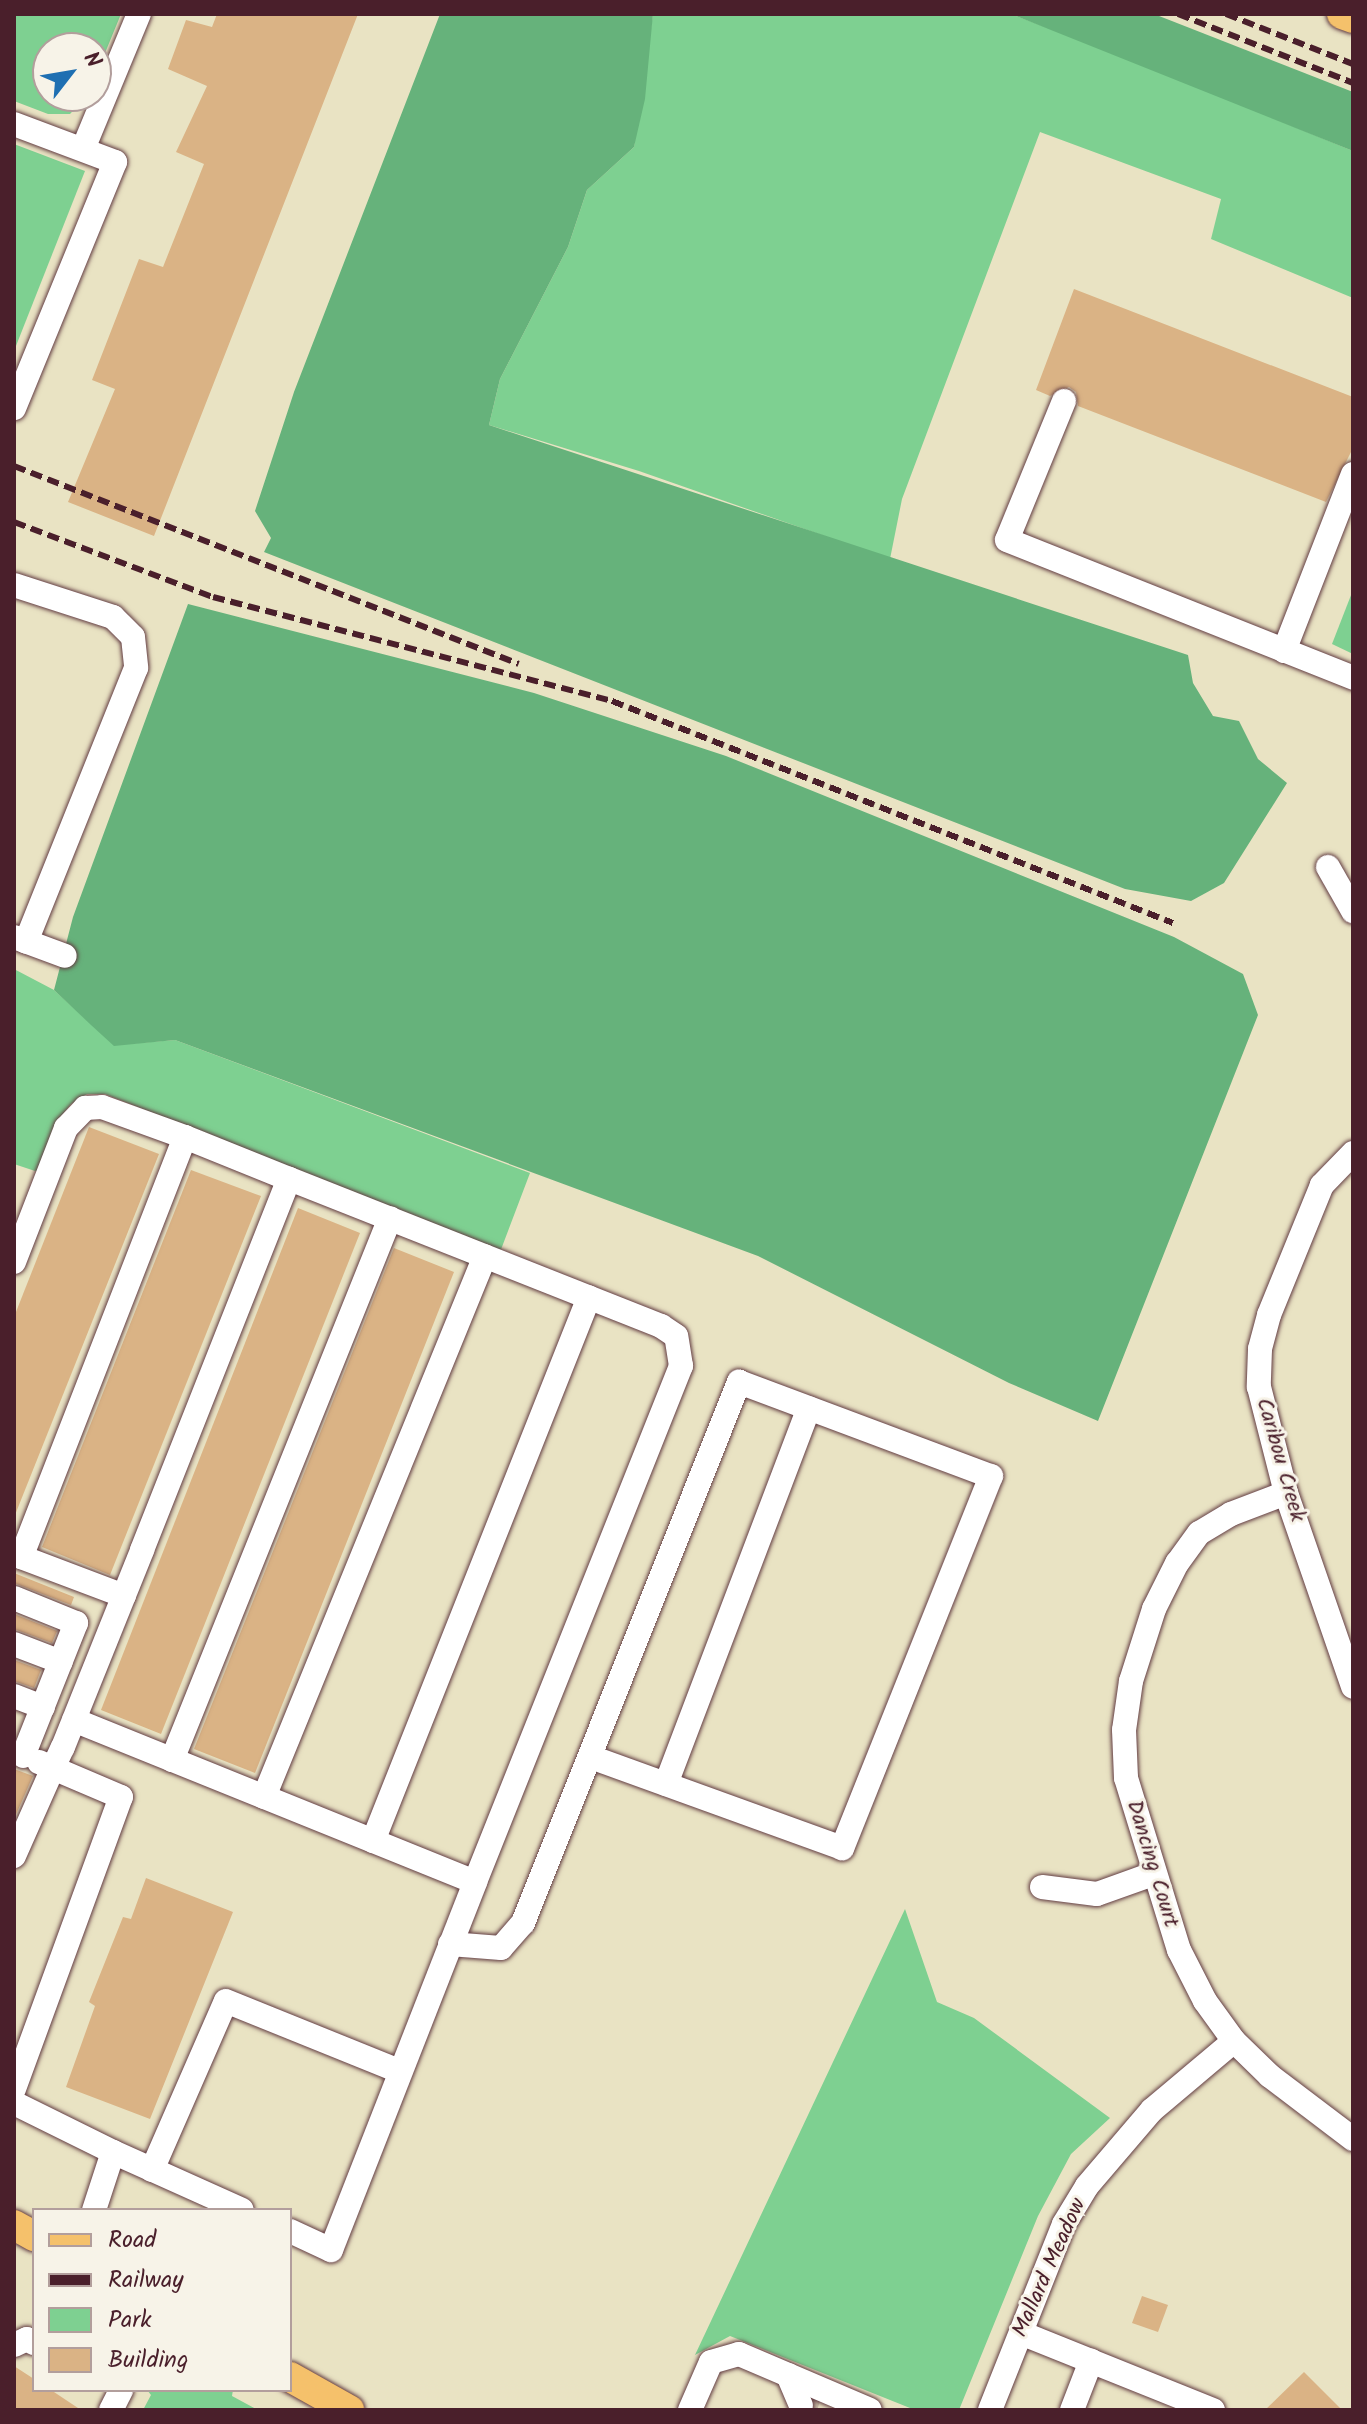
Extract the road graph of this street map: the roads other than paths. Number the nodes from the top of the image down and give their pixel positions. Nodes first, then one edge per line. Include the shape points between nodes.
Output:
1 (139, 14) edge
2 (1342, 14) edge
3 (1353, 18) edge
4 (14, 124) edge
5 (83, 149) junction
6 (1064, 401) dead end
7 (14, 408) edge
8 (1353, 474) edge
9 (14, 585) edge
10 (1284, 651) junction
11 (1353, 678) edge
12 (1328, 867) dead end
13 (1353, 911) edge
14 (20, 940) edge
15 (65, 956) dead end
16 (185, 1137) junction
17 (1353, 1153) edge
18 (289, 1179) junction
19 (390, 1218) junction
20 (485, 1256) junction
21 (14, 1262) edge
22 (589, 1297) junction
23 (809, 1408) junction
24 (1286, 1493) junction
25 (18, 1556) edge
26 (124, 1596) junction
27 (14, 1598) edge
28 (14, 1644) edge
29 (61, 1662) junction
30 (1353, 1687) edge
31 (14, 1696) edge
32 (43, 1707) junction
33 (74, 1720) junction
34 (19, 1754) edge
35 (591, 1757) junction
36 (172, 1760) junction
37 (53, 1768) junction
38 (666, 1784) junction
39 (264, 1797) junction
40 (373, 1841) junction
41 (14, 1856) edge
42 (1153, 1874) junction
43 (475, 1882) junction
44 (1042, 1887) dead end
45 (450, 1944) junction
46 (1234, 2041) junction
47 (399, 2071) junction
48 (14, 2089) edge
49 (14, 2103) edge
50 (1353, 2139) edge
51 (113, 2152) junction
52 (152, 2170) junction
53 (95, 2208) edge
54 (238, 2208) edge
55 (14, 2225) edge
56 (292, 2232) edge
57 (32, 2235) edge
58 (1021, 2333) junction
59 (32, 2342) edge
60 (14, 2345) edge
61 (1091, 2361) junction
62 (788, 2375) junction
63 (292, 2378) edge
64 (120, 2392) edge
65 (801, 2405) dead end
66 (856, 2408) edge
67 (111, 2410) edge
68 (349, 2410) edge
69 (690, 2410) edge
70 (990, 2410) edge
71 (1072, 2410) edge
72 (1213, 2410) edge

1 - 5 street
2 - 3 main road
4 - 5 street
5 - 7 street via 115,162
6 - 10 street via 1007,540
8 - 10 street
9 - 14 street via 113,617 133,637 136,668
10 - 11 street
12 - 13 street
14 - 15 street
16 - 18 street
16 - 21 street via 102,1107 85,1108 66,1128
16 - 25 street
17 - 24 street, Caribou Creek via 1322,1185 1260,1349 1259,1387
18 - 19 street
18 - 26 street
19 - 20 street
19 - 36 street
20 - 22 street
20 - 39 street
22 - 40 street
22 - 43 street via 676,1336 681,1366
23 - 35 street via 739,1382
23 - 38 street
23 - 38 street via 991,1476 842,1848
24 - 30 street, Caribou Creek
24 - 42 street, Dancing Court via 1199,1533 1154,1609 1131,1681 1124,1730 1126,1778
25 - 26 street
26 - 33 street
27 - 29 street via 76,1623
28 - 29 street
29 - 32 street
31 - 32 street
32 - 34 street
33 - 36 street
33 - 37 street
34 - 37 street
35 - 38 street
35 - 45 street via 523,1923 501,1948
36 - 39 street
37 - 41 street
37 - 48 street via 121,1797
39 - 40 street
40 - 43 street
42 - 44 street via 1097,1894
42 - 46 street, Dancing Court via 1179,1950
43 - 45 street
45 - 47 street
46 - 50 street, Dancing Court via 1270,2076
46 - 58 street, Mallard Meadow via 1152,2110 1087,2186 1064,2224
47 - 52 street via 226,2001
47 - 56 street via 331,2250
49 - 51 street
51 - 52 street
51 - 53 street
52 - 54 street
55 - 57 main road
58 - 61 street
58 - 70 street, Mallard Meadow
59 - 60 street
61 - 71 street
61 - 72 street
62 - 65 street
62 - 66 street
62 - 69 street via 739,2354 723,2357 711,2362
63 - 68 main road
64 - 67 street

